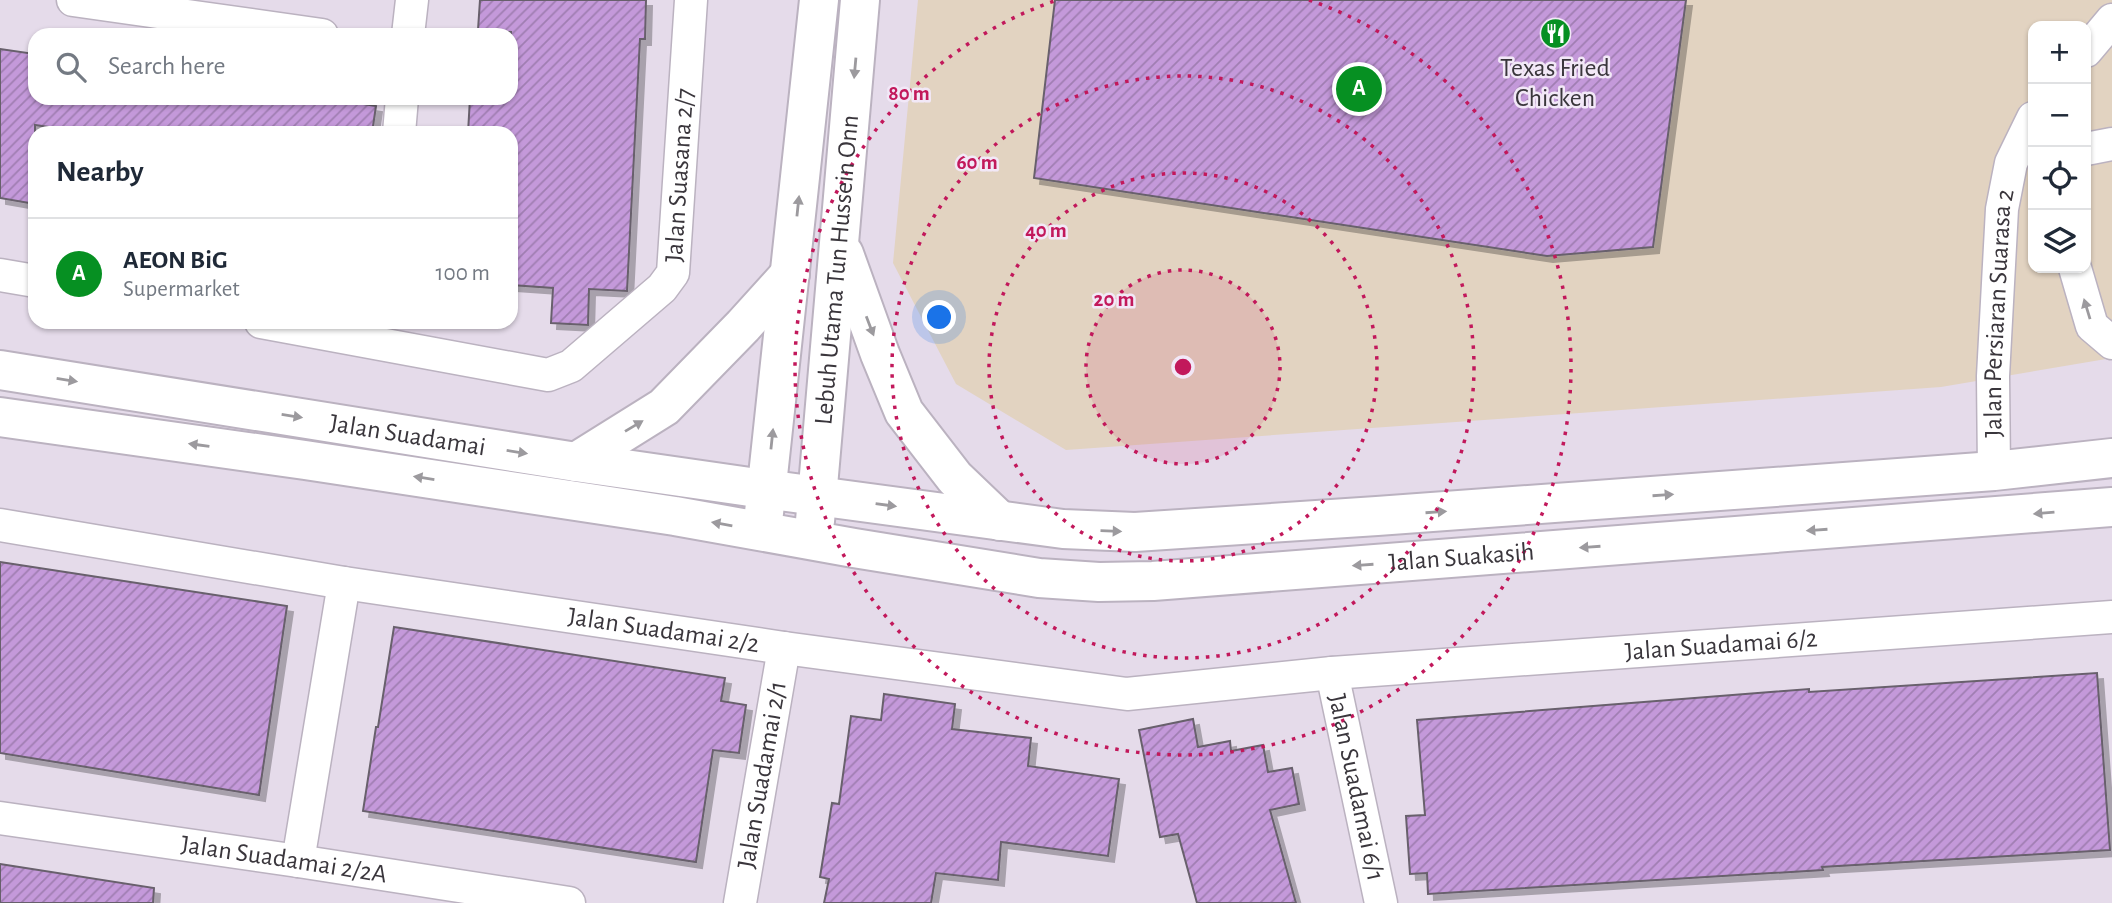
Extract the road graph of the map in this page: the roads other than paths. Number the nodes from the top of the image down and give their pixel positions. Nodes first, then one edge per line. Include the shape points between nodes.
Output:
1 (73, 0) edge
2 (412, 0) edge
3 (691, 0) edge
4 (819, 0) edge
5 (860, 0) edge
6 (2112, 20) edge
7 (273, 28) edge
8 (409, 28) edge
9 (2091, 45) edge
10 (402, 105) edge
11 (400, 126) edge
12 (2028, 132) edge
13 (2112, 145) edge
14 (2091, 148) edge
15 (839, 239) junction
16 (2076, 273) edge
17 (790, 274) junction
18 (0, 275) edge
19 (28, 280) edge
20 (339, 329) edge
21 (383, 333) edge
22 (2112, 343) edge
23 (0, 369) edge
24 (0, 416) edge
25 (2112, 458) edge
26 (576, 461) junction
27 (1994, 471) junction
28 (767, 489) junction
29 (818, 496) junction
30 (2112, 507) edge
31 (1000, 521) junction
32 (0, 525) edge
33 (762, 531) junction
34 (813, 540) junction
35 (344, 583) junction
36 (2112, 617) edge
37 (783, 648) junction
38 (1332, 673) junction
39 (0, 818) edge
40 (298, 861) junction
41 (569, 903) edge
42 (740, 903) edge
43 (1381, 903) edge

1 - 7 street
2 - 8 street
3 - 21 street, Jalan Suasana 2/7 via 673,273 662,288 571,366 548,375
17 -> 4 main road, Lebuh Utama Tun Hussein Onn
5 -> 15 main road, Lebuh Utama Tun Hussein Onn
6 - 9 street
10 - 11 street
12 - 27 street, Jalan Persiaran Suarasa 2 via 2011,163 2002,209 1993,376
13 - 14 street
15 - 29 main road, Lebuh Utama Tun Hussein Onn
15 -> 31 main road via 904,412 955,478
22 -> 16 street via 2092,326
26 -> 17 main road via 664,407
28 -> 17 main road, Lebuh Utama Tun Hussein Onn
18 - 19 street
20 - 21 street
23 -> 26 main road, Jalan Suadamai
33 -> 24 main road, Jalan Suadamai
25 - 27 main road, Jalan Suakasih
26 - 28 main road, Jalan Suadamai
31 -> 27 main road, Jalan Suakasih via 1135,532
28 - 29 main road, Jalan Suadamai
28 - 33 main road, Lebuh Utama Tun Hussein Onn
29 -> 31 main road, Jalan Suakasih
29 - 34 main road, Lebuh Utama Tun Hussein Onn
30 -> 34 main road, Jalan Suakasih via 1099,582 1039,578
32 - 35 street, Jalan Suadamai 2/2
33 - 34 main road, Jalan Suadamai
35 - 37 street, Jalan Suadamai 2/2
35 - 40 street
36 - 38 street, Jalan Suadamai 6/2
37 - 38 street, Jalan Suadamai 2/2 via 1127,694
37 - 42 street, Jalan Suadamai 2/1
38 - 43 street, Jalan Suadamai 6/1
39 - 40 street, Jalan Suadamai 2/2A
40 - 41 street, Jalan Suadamai 2/2A

